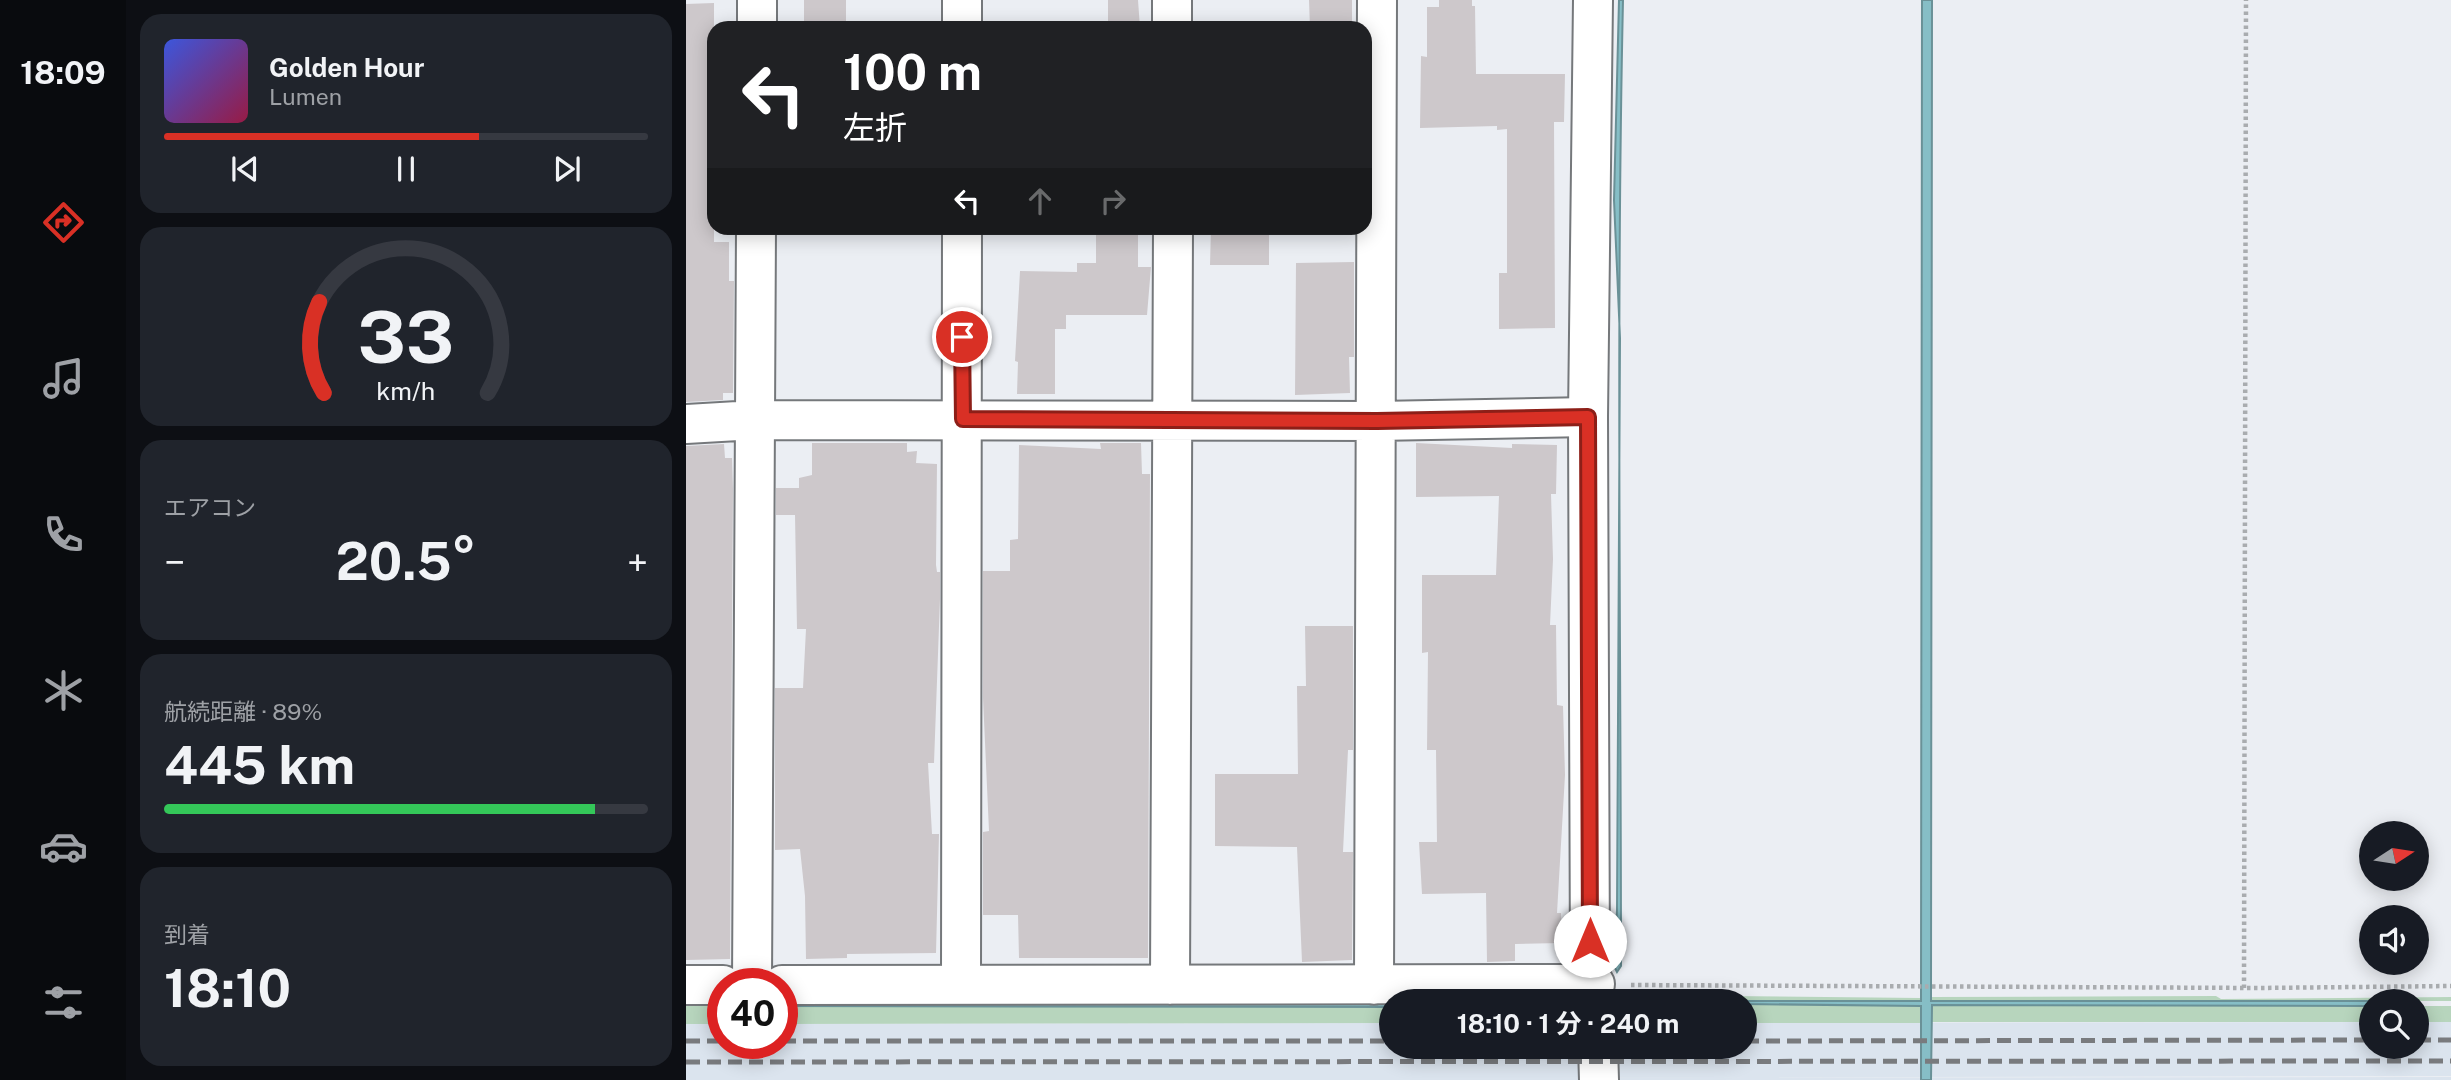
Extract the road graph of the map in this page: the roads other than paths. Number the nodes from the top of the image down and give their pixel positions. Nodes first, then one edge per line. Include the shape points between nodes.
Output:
1 (757, 0) edge
2 (962, 0) edge
3 (1172, 0) edge
4 (1377, 0) edge
5 (1593, 0) edge
6 (757, 21) edge
7 (962, 21) edge
8 (1172, 21) edge
9 (756, 235) edge
10 (962, 235) edge
11 (1173, 235) edge
12 (1588, 417) junction
13 (963, 419) junction
14 (1174, 419) junction
15 (755, 420) junction
16 (1377, 421) junction
17 (686, 424) edge
18 (752, 968) edge
19 (961, 983) junction
20 (686, 985) edge
21 (707, 985) edge
22 (798, 985) edge
23 (1170, 985) junction
24 (1374, 985) junction
25 (1485, 989) edge
26 (1595, 989) edge
27 (1598, 1059) edge
28 (1599, 1080) edge

1 - 6 street
2 - 7 street
3 - 8 street
4 - 16 street
5 - 12 street
9 - 15 street
10 - 13 street
11 - 14 street
12 - 16 street
12 - 26 street via 1590,969
13 - 14 street
13 - 15 street
13 - 19 street
14 - 16 street
14 - 23 street
15 - 17 street
15 - 18 street
16 - 24 street
19 - 22 street
19 - 23 street
20 - 21 street
23 - 24 street
24 - 25 street
27 - 28 street

